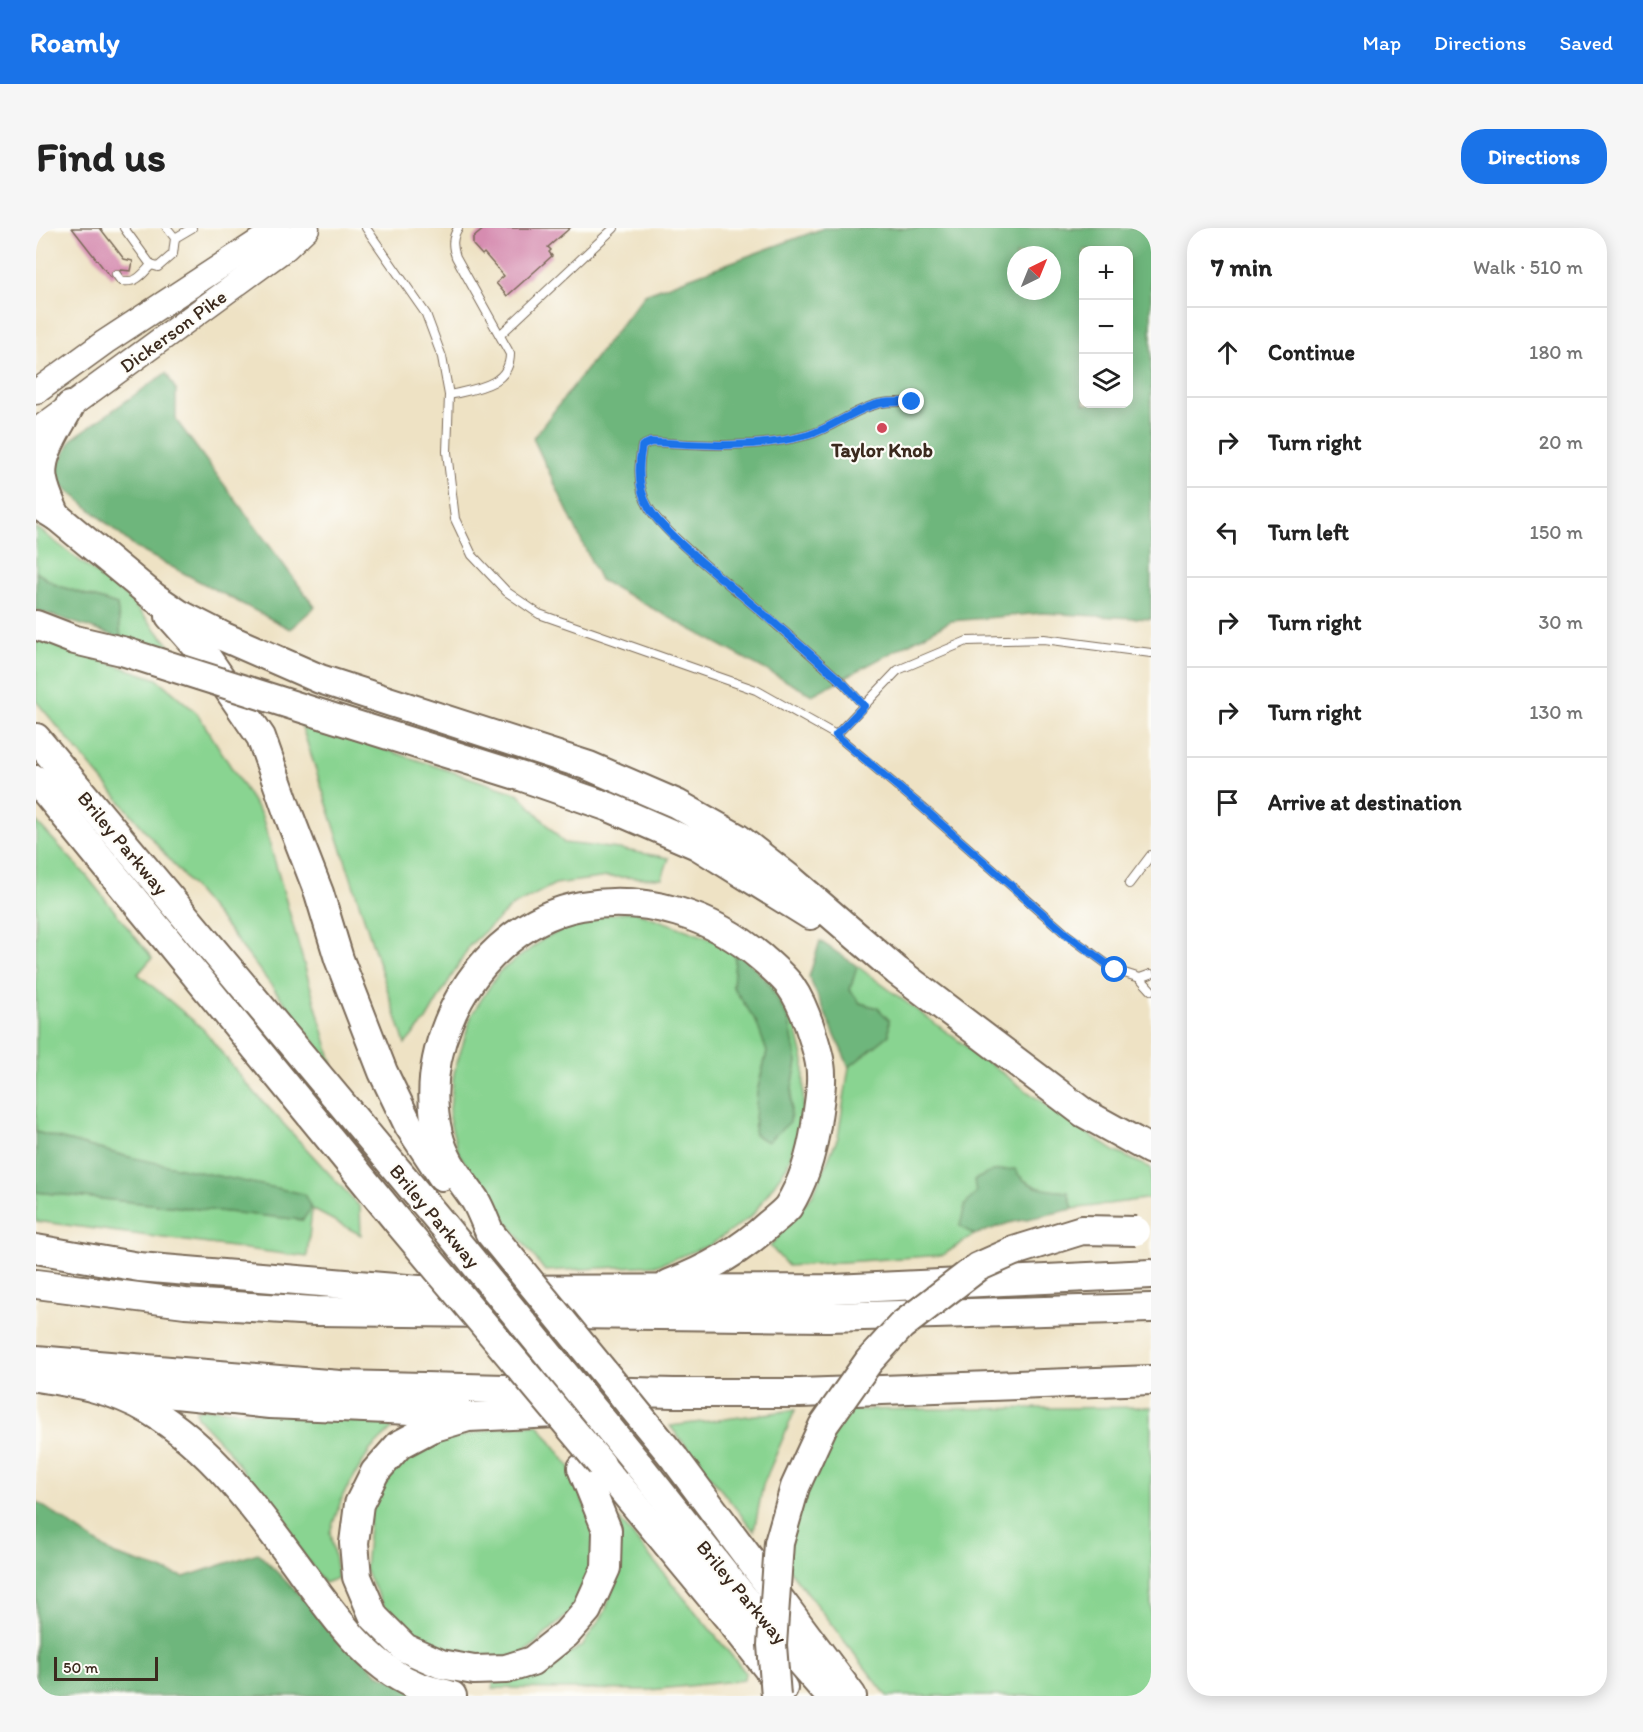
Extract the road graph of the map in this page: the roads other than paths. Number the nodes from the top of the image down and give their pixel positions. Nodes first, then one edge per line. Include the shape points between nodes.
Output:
1 (124, 228) edge
2 (167, 228) edge
3 (192, 228) edge
4 (279, 228) edge
5 (307, 228) edge
6 (366, 228) edge
7 (458, 228) edge
8 (614, 228) edge
9 (175, 238) junction
10 (151, 265) junction
11 (116, 274) dead end
12 (500, 335) junction
13 (36, 392) edge
14 (449, 395) junction
15 (912, 402) dead end
16 (70, 406) junction
17 (36, 431) edge
18 (46, 510) edge
19 (154, 597) junction
20 (36, 625) edge
21 (1151, 653) edge
22 (864, 706) junction
23 (836, 735) junction
24 (36, 738) edge
25 (36, 780) edge
26 (36, 807) edge
27 (1151, 855) edge
28 (1129, 884) dead end
29 (139, 906) junction
30 (897, 971) junction
31 (1151, 974) edge
32 (1140, 978) junction
33 (1151, 990) edge
34 (1151, 1150) edge
35 (1143, 1231) edge
36 (490, 1233) junction
37 (36, 1249) edge
38 (1151, 1274) edge
39 (36, 1284) edge
40 (615, 1289) junction
41 (1151, 1308) edge
42 (36, 1360) edge
43 (36, 1377) edge
44 (1151, 1380) edge
45 (76, 1383) junction
46 (800, 1393) junction
47 (520, 1414) junction
48 (592, 1466) junction
49 (452, 1696) edge
50 (776, 1696) edge
51 (788, 1696) edge
52 (830, 1696) edge
53 (852, 1696) edge

1 - 10 lane
2 - 9 lane
3 - 9 lane
4 - 13 main road, Dickerson Pike
5 - 16 main road, Dickerson Pike via 286,248
6 - 14 lane via 426,314 442,357
7 - 12 lane via 453,239 456,257
8 - 12 lane
9 - 10 lane via 173,254 158,267
10 - 11 lane via 132,282 121,280
12 - 14 lane via 510,354 502,375 484,387
14 - 23 lane via 447,452 455,519 472,555 507,592 539,614 756,690
15 - 22 lane via 871,406 809,435 776,441 727,445 651,442 642,446 639,462 650,508 666,527
16 - 17 main road, Dickerson Pike
16 - 18 highway via 43,462
18 - 19 highway
19 - 30 highway via 224,637 320,678 589,766 677,804 739,839
19 - 36 highway via 207,658 261,737 383,1072 409,1126 434,1165
20 - 30 highway, bridge via 609,807 697,845
21 - 22 lane via 1044,639 967,641 898,670
22 - 23 lane
23 - 32 lane via 1066,934 1115,970
24 - 52 highway, Briley Parkway, bridge via 443,1225 743,1597
25 - 29 highway, Briley Parkway
26 - 29 highway
27 - 28 lane
29 - 48 highway, Briley Parkway, bridge via 512,1359
30 - 34 highway via 1084,1113
31 - 32 lane
32 - 33 lane
35 - 50 highway, bridge via 1082,1230 1014,1251 978,1267 901,1326 869,1360 823,1426 795,1486 779,1543 772,1645
36 - 40 highway via 477,1203 451,1168 438,1134 434,1107 434,1076 441,1040 457,1000 478,970 527,927 579,906 606,903 659,907 711,923 742,941 769,964 791,987 807,1017 821,1074 814,1138 803,1175 787,1208 759,1234 700,1272 669,1284
36 - 53 highway, bridge via 675,1459
37 - 40 highway via 139,1267 419,1290
38 - 40 highway via 834,1289
39 - 41 highway via 185,1303 315,1311 828,1317
42 - 46 highway via 340,1385
43 - 45 highway
44 - 46 highway
45 - 47 highway via 270,1404
45 - 49 highway via 116,1394 147,1409 196,1443 225,1473 347,1632 395,1674
46 - 47 highway via 686,1408
47 - 48 highway via 468,1417 431,1428 399,1445 375,1472 359,1504 354,1543 357,1577 374,1617 405,1648 441,1664 474,1670 506,1669 532,1661 566,1634 587,1610 606,1568 607,1530
48 - 51 highway, Briley Parkway via 727,1616

